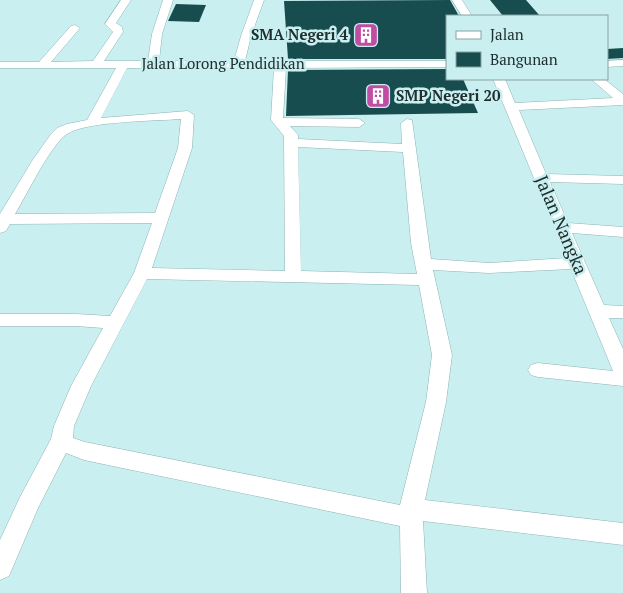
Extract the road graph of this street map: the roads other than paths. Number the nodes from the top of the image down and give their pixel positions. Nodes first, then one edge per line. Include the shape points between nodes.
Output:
1 (126, 0) edge
2 (168, 0) edge
3 (259, 0) edge
4 (457, 0) edge
5 (466, 15) edge
6 (75, 28) dead end
7 (623, 63) edge
8 (124, 64) junction
9 (153, 64) junction
10 (239, 64) junction
11 (446, 64) edge
12 (608, 64) edge
13 (42, 65) junction
14 (96, 65) junction
15 (280, 65) junction
16 (1, 66) edge
17 (499, 80) edge
18 (598, 80) edge
19 (623, 101) edge
20 (510, 107) junction
21 (278, 122) junction
22 (359, 123) dead end
23 (407, 123) dead end
24 (92, 124) junction
25 (291, 143) junction
26 (408, 148) junction
27 (542, 178) junction
28 (623, 180) edge
29 (160, 218) junction
30 (2, 223) edge
31 (562, 227) junction
32 (623, 232) edge
33 (577, 263) junction
34 (426, 272) junction
35 (142, 273) junction
36 (293, 276) junction
37 (598, 311) junction
38 (623, 312) edge
39 (0, 320) edge
40 (114, 324) junction
41 (622, 368) edge
42 (538, 370) dead end
43 (62, 440) junction
44 (411, 514) junction
45 (623, 534) edge
46 (0, 568) edge
47 (414, 593) edge

1 - 14 street via 110,24 118,32
2 - 9 street via 157,34
3 - 10 street
4 - 5 street
6 - 13 street
7 - 12 street
8 - 9 street, Jalan Lorong Pendidikan
8 - 14 street, Jalan Lorong Pendidikan
8 - 24 street
9 - 10 street, Jalan Lorong Pendidikan
10 - 15 street, Jalan Lorong Pendidikan
11 - 15 street, Jalan Lorong Pendidikan
13 - 14 street, Jalan Lorong Pendidikan
13 - 16 street, Jalan Lorong Pendidikan
15 - 21 street
17 - 20 street, Jalan Nangka
18 - 19 street
19 - 20 street
20 - 27 street, Jalan Nangka
21 - 22 street
21 - 25 street via 291,135
23 - 26 street
24 - 29 street via 188,115 185,148
24 - 30 street via 60,132
25 - 26 street
25 - 36 street
26 - 34 street via 419,243
27 - 28 street
27 - 31 street, Jalan Nangka
29 - 30 street
29 - 35 street
31 - 32 street
31 - 33 street, Jalan Nangka
33 - 34 street
33 - 37 street, Jalan Nangka
34 - 36 street
34 - 44 street via 442,355 436,402
35 - 36 street
35 - 40 street
37 - 38 street
37 - 41 street, Jalan Nangka
39 - 40 street via 76,320
40 - 43 street via 81,386 64,426
41 - 42 street
43 - 44 street via 70,448 84,451
43 - 46 street via 28,504
44 - 45 street
44 - 47 street

